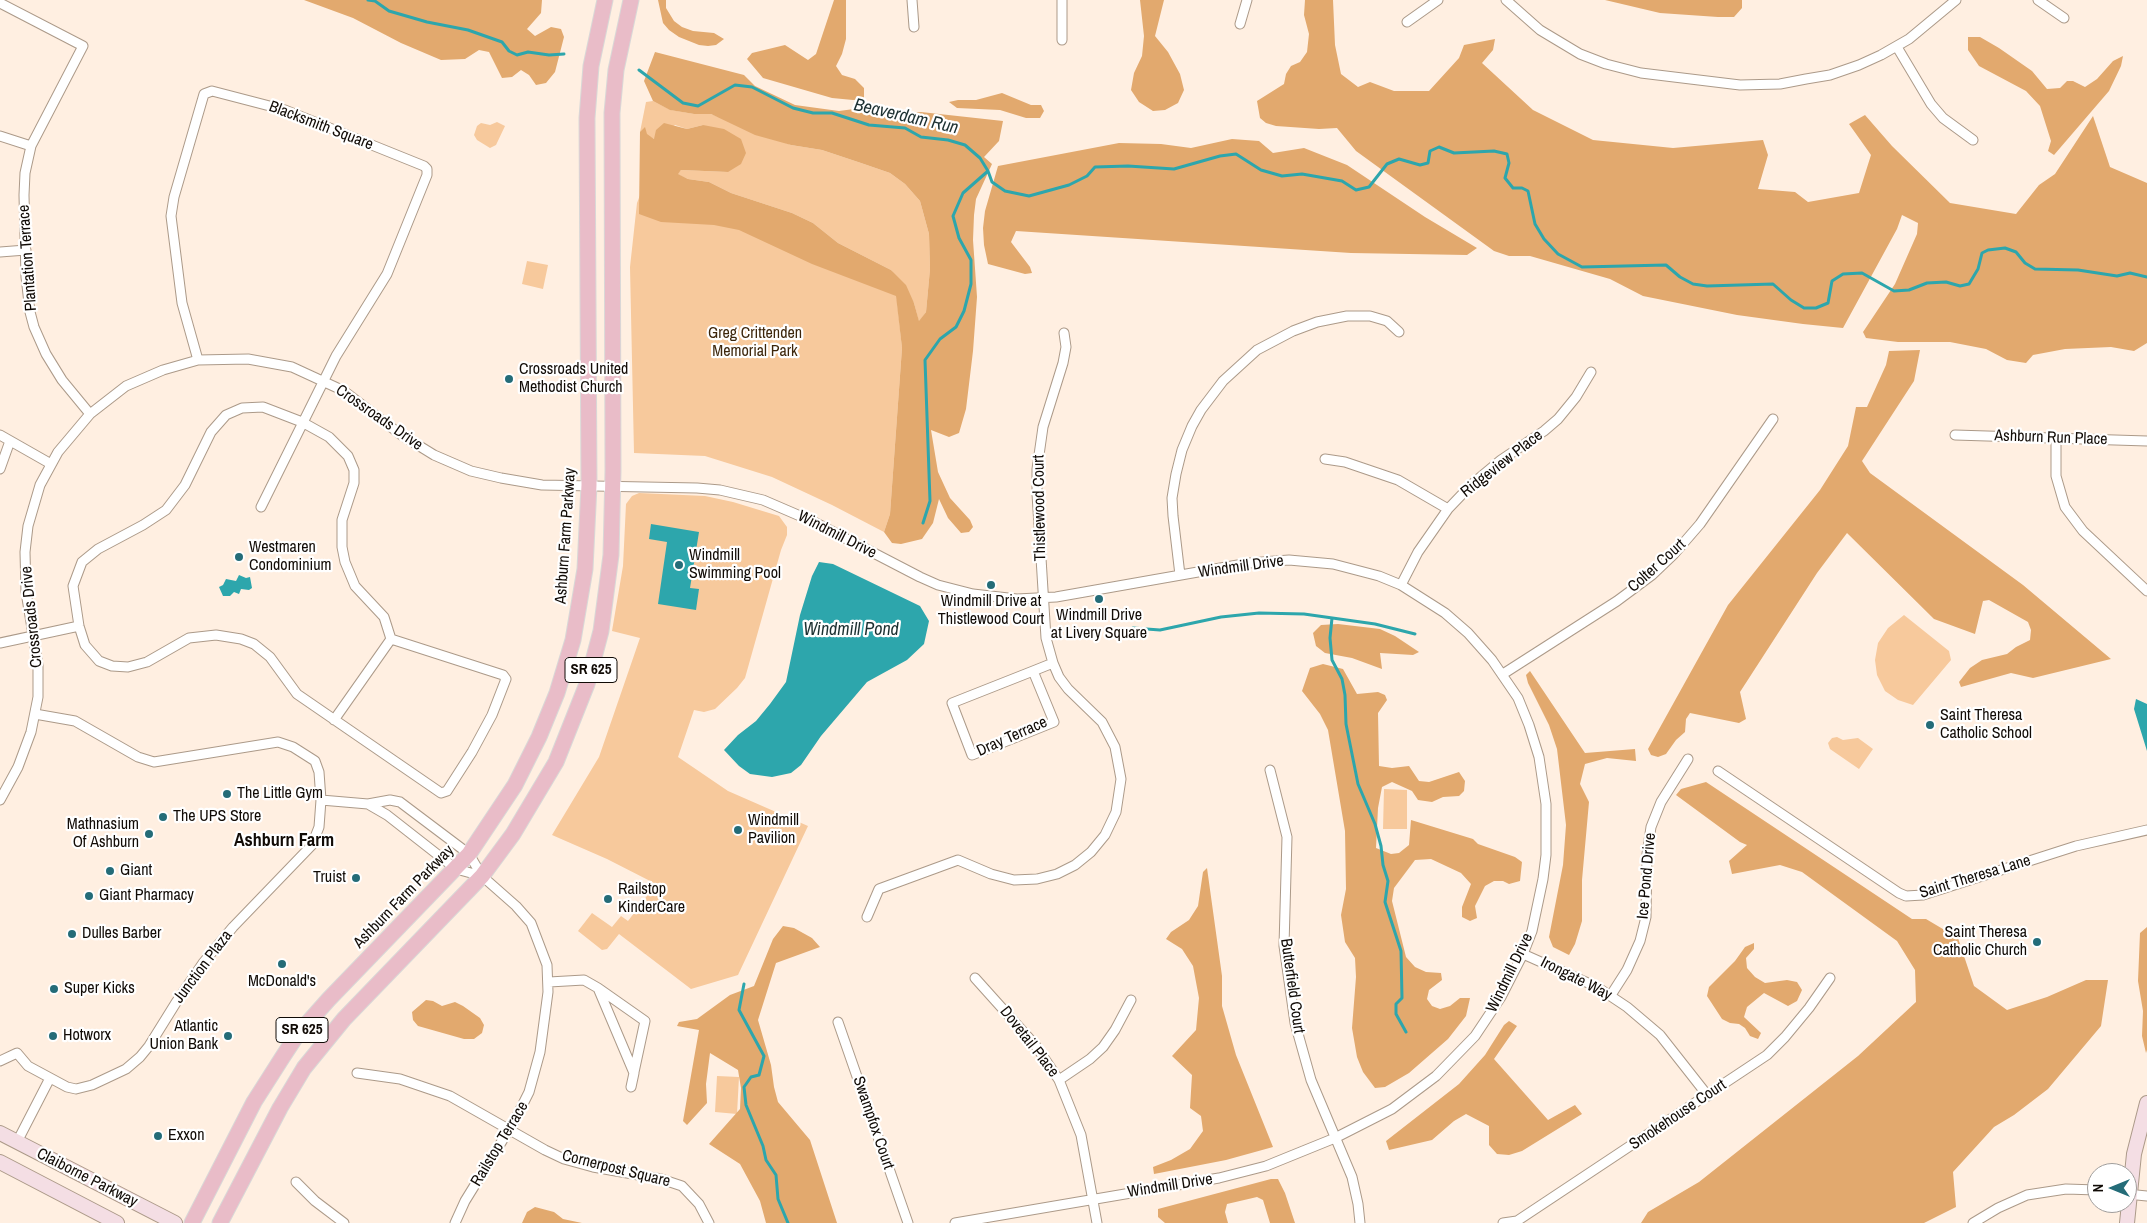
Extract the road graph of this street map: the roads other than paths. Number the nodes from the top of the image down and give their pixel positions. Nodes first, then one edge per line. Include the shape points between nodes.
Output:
1 (605, 0) edge
2 (631, 0) edge
3 (912, 0) edge
4 (1062, 0) edge
5 (1247, 0) edge
6 (1438, 0) edge
7 (1506, 0) edge
8 (1956, 0) edge
9 (2038, 0) edge
10 (0, 2) edge
11 (2064, 18) dead end
12 (1407, 22) dead end
13 (1240, 24) dead end
14 (914, 27) dead end
15 (1062, 40) dead end
16 (1897, 46) junction
17 (0, 136) edge
18 (1973, 140) dead end
19 (31, 146) junction
20 (26, 250) junction
21 (0, 252) edge
22 (1399, 332) dead end
23 (1064, 333) dead end
24 (198, 360) junction
25 (1591, 372) dead end
26 (324, 381) junction
27 (90, 414) junction
28 (1773, 419) dead end
29 (302, 422) junction
30 (0, 435) edge
31 (1955, 435) dead end
32 (2056, 438) junction
33 (10, 441) junction
34 (2147, 441) edge
35 (1325, 459) dead end
36 (51, 464) junction
37 (0, 469) edge
38 (589, 485) junction
39 (613, 486) junction
40 (261, 506) dead end
41 (1448, 509) junction
42 (1180, 576) junction
43 (1401, 585) junction
44 (2147, 591) edge
45 (1043, 598) junction
46 (79, 626) junction
47 (34, 636) junction
48 (390, 639) junction
49 (0, 643) edge
50 (1052, 663) junction
51 (1033, 671) junction
52 (1503, 674) junction
53 (35, 714) junction
54 (334, 720) junction
55 (1688, 759) dead end
56 (1270, 770) dead end
57 (1718, 771) dead end
58 (0, 800) edge
59 (321, 800) junction
60 (368, 804) junction
61 (2147, 830) edge
62 (469, 854) junction
63 (456, 869) junction
64 (482, 876) junction
65 (867, 917) dead end
66 (1523, 954) junction
67 (975, 978) dead end
68 (1830, 978) dead end
69 (548, 982) junction
70 (598, 988) junction
71 (1611, 995) junction
72 (1131, 1000) dead end
73 (838, 1022) dead end
74 (0, 1061) edge
75 (357, 1073) dead end
76 (634, 1073) junction
77 (50, 1078) junction
78 (1059, 1080) junction
79 (631, 1087) dead end
80 (1708, 1096) junction
81 (2147, 1103) edge
82 (509, 1130) junction
83 (0, 1133) edge
84 (1335, 1138) junction
85 (17, 1142) junction
86 (0, 1162) edge
87 (2133, 1163) edge
88 (296, 1182) dead end
89 (2087, 1189) edge
90 (1092, 1199) junction
91 (117, 1223) edge
92 (175, 1223) edge
93 (192, 1223) edge
94 (220, 1223) edge
95 (344, 1223) edge
96 (455, 1223) edge
97 (709, 1223) edge
98 (908, 1223) edge
99 (955, 1223) edge
100 (1097, 1223) edge
101 (1360, 1223) edge
102 (1503, 1223) edge
103 (1973, 1223) edge

1 - 38 main road, Ashburn Farm Parkway / SR 625 via 591,66 586,118
2 - 39 main road, SR 625 via 617,62 612,113
3 - 14 street
4 - 15 street
5 - 13 street
6 - 12 street
7 - 16 street via 1540,30 1580,54 1641,73 1718,84 1780,84 1814,78 1859,64
8 - 16 street via 1923,29
9 - 11 street
10 - 19 street, Plantation Terrace via 83,46
16 - 18 street via 1931,104 1943,118
17 - 19 street
19 - 20 street, Plantation Terrace via 25,173
20 - 21 street
20 - 27 street, Plantation Terrace via 29,304 38,336 58,374
22 - 42 street via 1388,322 1370,316 1347,316 1318,322 1257,350 1223,380 1192,426 1176,474 1172,498
23 - 45 street, Thistlewood Court via 1064,363 1043,427 1037,469
24 - 26 street, Crossroads Drive via 263,361 292,367
24 - 26 street, Blacksmith Square via 182,303 171,216 202,98 212,91 285,110 427,169 387,274
24 - 27 street, Crossroads Drive via 126,386
25 - 41 street, Ridgeview Place via 1576,398 1558,419 1493,466
26 - 29 street, Blacksmith Square
26 - 38 street, Crossroads Drive via 344,391 416,445 464,468 527,483
27 - 36 street, Crossroads Drive
28 - 52 street, Colter Court via 1700,524 1652,575
29 - 40 street, Blacksmith Square
29 - 46 street via 271,409 256,407 230,412 218,422 185,485 166,510 98,548 82,562 73,586
29 - 48 street via 338,444 354,470 353,490 342,520 345,562 355,586 384,617
30 - 33 street
31 - 32 street, Ashburn Run Place
32 - 34 street, Ashburn Run Place
32 - 44 street via 2056,476 2065,506 2083,531
33 - 36 street
33 - 37 street
35 - 41 street via 1345,462 1398,480
36 - 47 street, Crossroads Drive via 40,485 26,538 26,592
38 - 39 street, Crossroads Drive
38 - 62 main road, Ashburn Farm Parkway / SR 625 via 583,586 565,668 547,719 527,761 503,805
39 - 45 street, Windmill Drive via 720,490 763,500 938,585 988,596
39 - 64 main road, SR 625 via 609,583 587,684 545,782 514,834
41 - 43 street, Ridgeview Place via 1418,552
42 - 43 street, Windmill Drive via 1268,561 1304,561 1358,569
42 - 45 street, Windmill Drive
43 - 52 street, Windmill Drive via 1458,623
45 - 50 street, Thistlewood Court via 1046,638
46 - 47 street
46 - 54 street via 90,652 99,661 112,666 136,666 148,662 189,638 227,636 254,644 270,657 297,694
47 - 49 street
47 - 53 street, Crossroads Drive via 38,665
48 - 54 street
48 - 54 street via 503,675 506,679 484,730 447,791 441,793
50 - 51 street, Dray Terrace
50 - 65 street, Thistlewood Court via 1068,689 1102,722 1118,755 1120,796 1111,825 1101,840 1075,865 1037,879 1004,878 958,860 879,889
51 - 51 street, Dray Terrace via 1054,722 972,755 952,703
52 - 66 street, Windmill Drive via 1529,725 1539,757 1546,804 1543,879 1539,904
53 - 58 street, Crossroads Drive via 18,767
53 - 59 street, Junction Plaza via 75,721 138,757 154,762 278,742 293,747 315,762
55 - 71 street, Ice Pond Drive via 1661,802 1651,827 1642,933 1634,957
56 - 84 street, Butterfield Court via 1287,837 1284,946 1289,992 1306,1064
57 - 61 street, Saint Theresa Lane via 1906,896 1923,895 2076,846
59 - 60 street
59 - 77 street, Junction Plaza via 319,827 312,845 233,927 204,963 140,1057 118,1074 84,1088 67,1087
60 - 62 street via 390,800 400,802
60 - 63 street
62 - 63 main road, Ashburn Farm Parkway / SR 625
62 - 64 street
63 - 64 street
63 - 93 main road, Ashburn Farm Parkway / SR 625 via 297,1035 254,1102
64 - 69 street, Railstop Terrace via 531,923 545,957
64 - 94 main road, SR 625 via 344,1019 304,1068 275,1116
66 - 71 street, Irongate Way via 1572,974
66 - 84 street, Windmill Drive via 1492,1014 1456,1058 1411,1096
67 - 78 street, Dovetail Place via 1036,1046
68 - 80 street, Smokehouse Court via 1809,1008 1767,1055
69 - 70 street via 584,980
69 - 82 street, Railstop Terrace via 537,1068 523,1108
70 - 76 street
70 - 76 street via 644,1021
71 - 80 street, Irongate Way via 1660,1035
72 - 78 street via 1103,1047 1090,1060
73 - 98 street, Swampfox Court
74 - 77 street, Junction Plaza via 17,1053 28,1066
75 - 82 street, Cornerpost Square via 424,1086 450,1096
76 - 79 street
77 - 85 street
78 - 90 street, Dovetail Place via 1080,1135
80 - 102 street, Smokehouse Court via 1517,1221
81 - 87 main road
82 - 96 street, Railstop Terrace
82 - 97 street, Cornerpost Square via 544,1150 579,1164 661,1178 682,1186 699,1204
83 - 85 main road, Claiborne Parkway
84 - 90 street, Windmill Drive via 1243,1172
84 - 101 street, Butterfield Court via 1356,1190
85 - 92 main road, Claiborne Parkway
86 - 91 main road, Claiborne Parkway
88 - 95 street
89 - 103 street via 2066,1188 2027,1195
90 - 99 street, Windmill Drive
90 - 100 street, Dovetail Place

